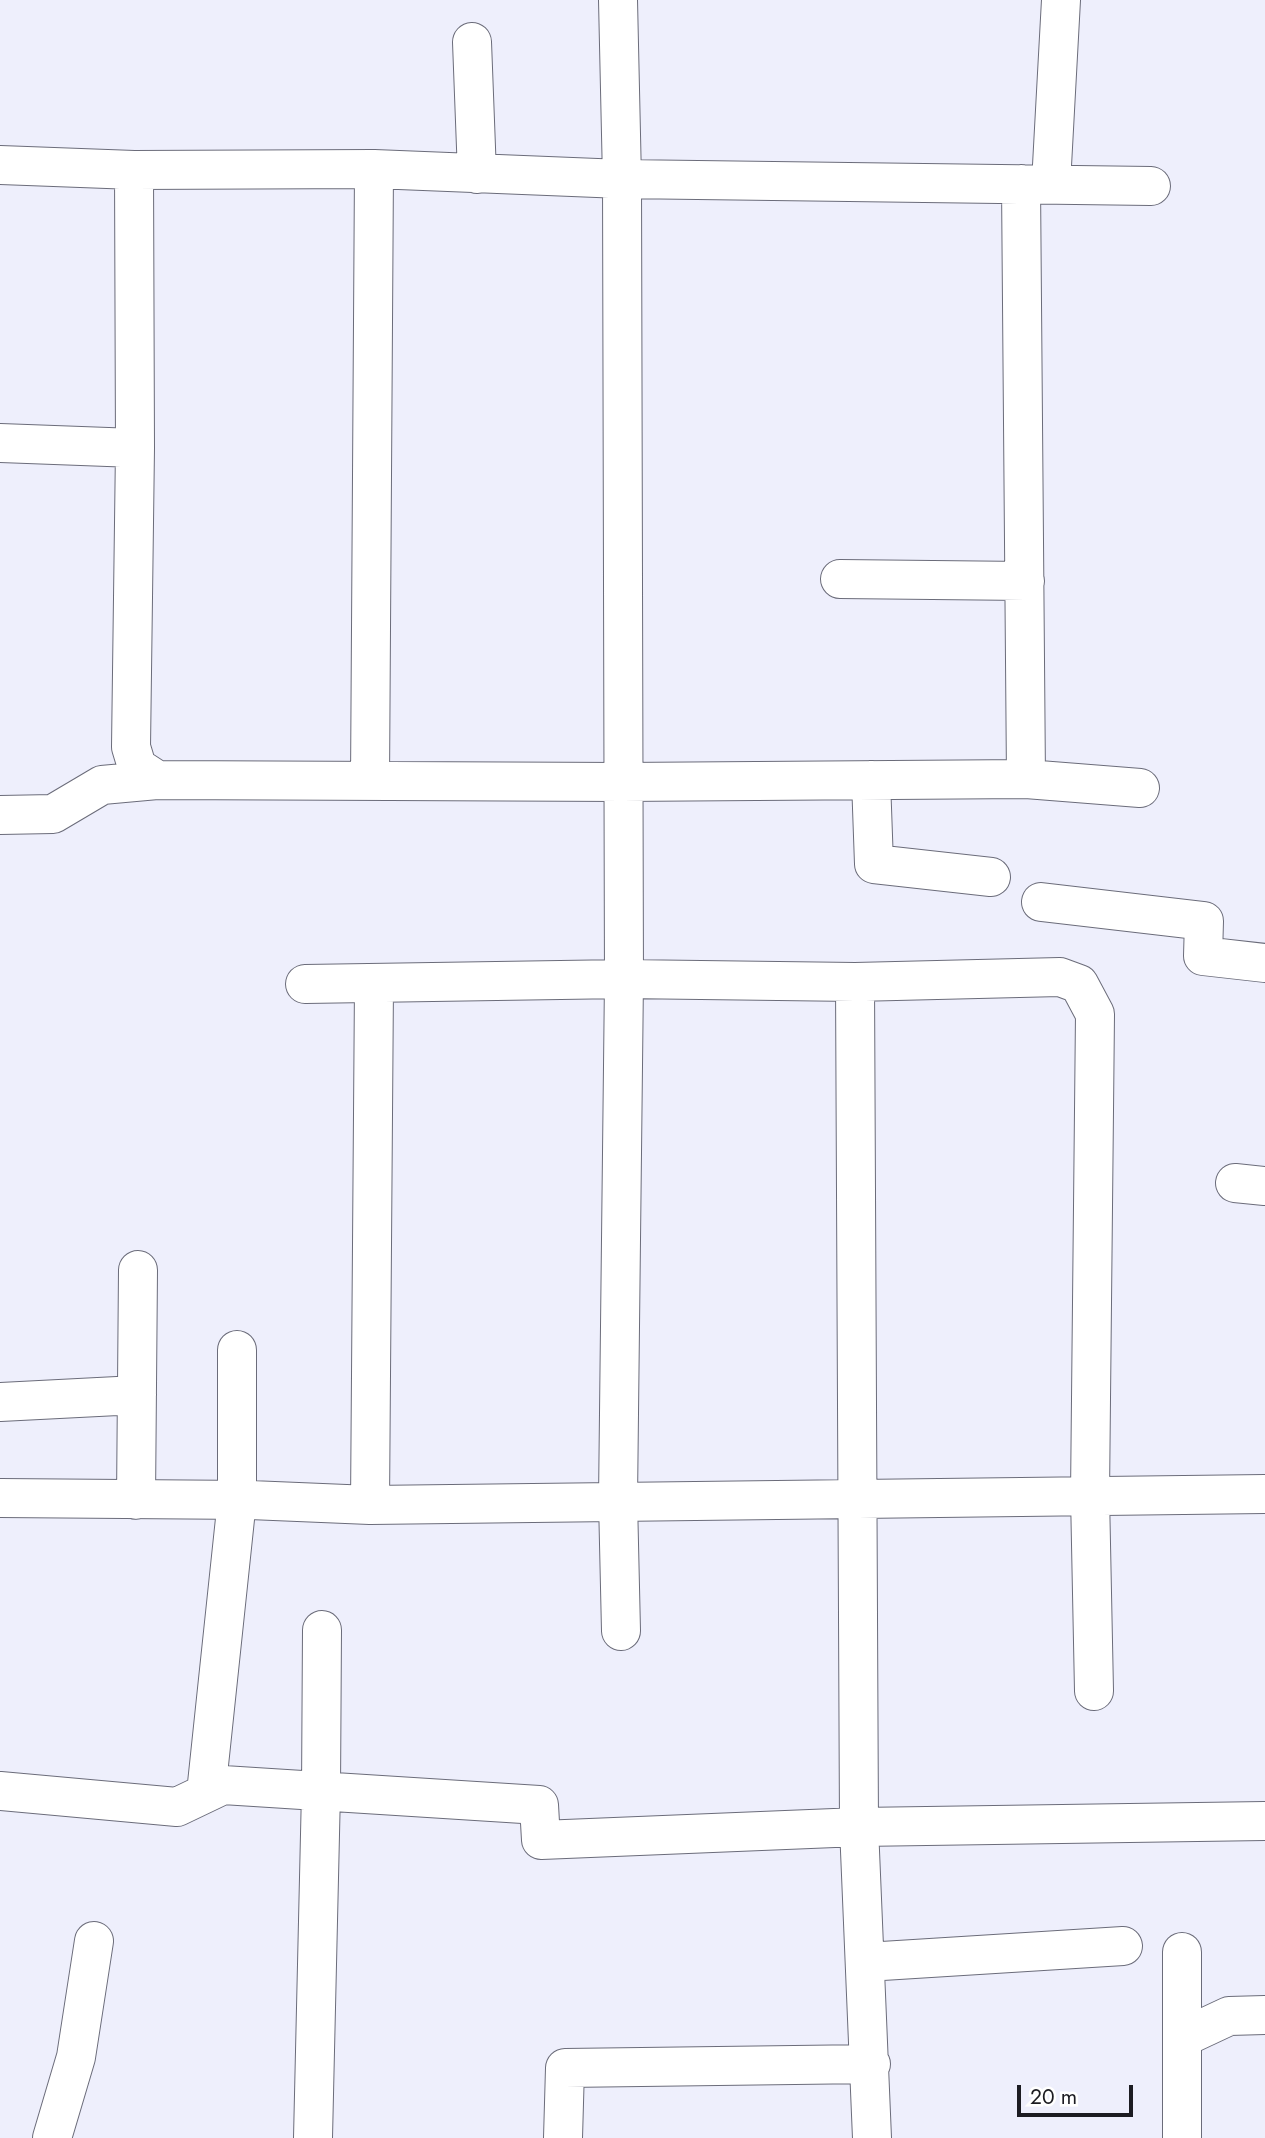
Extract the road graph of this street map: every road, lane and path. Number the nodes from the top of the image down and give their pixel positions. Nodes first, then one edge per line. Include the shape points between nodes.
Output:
1 (618, 0) edge
2 (1061, 0) edge
3 (472, 42) dead end
4 (0, 164) edge
5 (374, 169) junction
6 (134, 170) junction
7 (477, 174) junction
8 (622, 179) junction
9 (1036, 184) junction
10 (1151, 186) dead end
11 (0, 443) edge
12 (135, 448) junction
13 (840, 579) dead end
14 (1025, 581) junction
15 (1026, 779) junction
16 (157, 780) junction
17 (871, 780) junction
18 (370, 781) junction
19 (622, 782) junction
20 (1140, 788) dead end
21 (0, 815) edge
22 (991, 877) dead end
23 (1041, 902) dead end
24 (1265, 963) edge
25 (624, 979) junction
26 (855, 982) junction
27 (305, 984) dead end
28 (373, 984) junction
29 (138, 1270) dead end
30 (237, 1350) dead end
31 (137, 1395) junction
32 (0, 1402) edge
33 (1265, 1494) edge
34 (1090, 1495) junction
35 (0, 1498) edge
36 (136, 1500) junction
37 (237, 1500) junction
38 (618, 1500) junction
39 (856, 1500) junction
40 (370, 1506) junction
41 (322, 1630) dead end
42 (621, 1631) dead end
43 (1094, 1691) dead end
44 (0, 1791) edge
45 (321, 1791) junction
46 (206, 1793) junction
47 (1265, 1821) edge
48 (859, 1827) junction
49 (94, 1941) dead end
50 (1123, 1946) dead end
51 (1182, 1952) dead end
52 (866, 1962) junction
53 (1265, 2015) edge
54 (1182, 2038) junction
55 (871, 2064) junction
56 (52, 2138) edge
57 (313, 2138) edge
58 (563, 2138) edge
59 (872, 2138) edge
60 (1182, 2138) edge

1 - 8 street
2 - 9 street
3 - 7 street
4 - 6 street
5 - 6 street
5 - 7 street
5 - 18 street
6 - 12 street
7 - 8 street
8 - 9 street
8 - 19 street
9 - 10 street
9 - 14 street
11 - 12 street
12 - 16 street via 131,747 137,767
13 - 14 street
14 - 15 street
15 - 17 street
15 - 20 street
16 - 18 street
16 - 21 street via 102,785 53,814
17 - 19 street
17 - 22 street via 874,864
18 - 19 street
19 - 25 street
23 - 24 street via 1204,921 1203,956
25 - 26 street
25 - 28 street
25 - 38 street
26 - 34 street via 1059,977 1079,984 1095,1014
26 - 39 street
27 - 28 street
28 - 40 street
29 - 31 street
30 - 37 street
31 - 32 street
31 - 36 street
33 - 34 street
34 - 39 street
34 - 43 street
35 - 36 street
36 - 37 street
37 - 40 street
37 - 46 street
38 - 39 street
38 - 40 street
38 - 42 street
39 - 48 street
41 - 45 street
44 - 46 street via 177,1807
45 - 46 street via 223,1785
45 - 48 street via 539,1805 541,1840
45 - 57 street
47 - 48 street
48 - 52 street
49 - 56 street via 76,2057
50 - 52 street
51 - 54 street
52 - 55 street
53 - 54 street via 1229,2016
54 - 60 street
55 - 58 street via 565,2068
55 - 59 street

